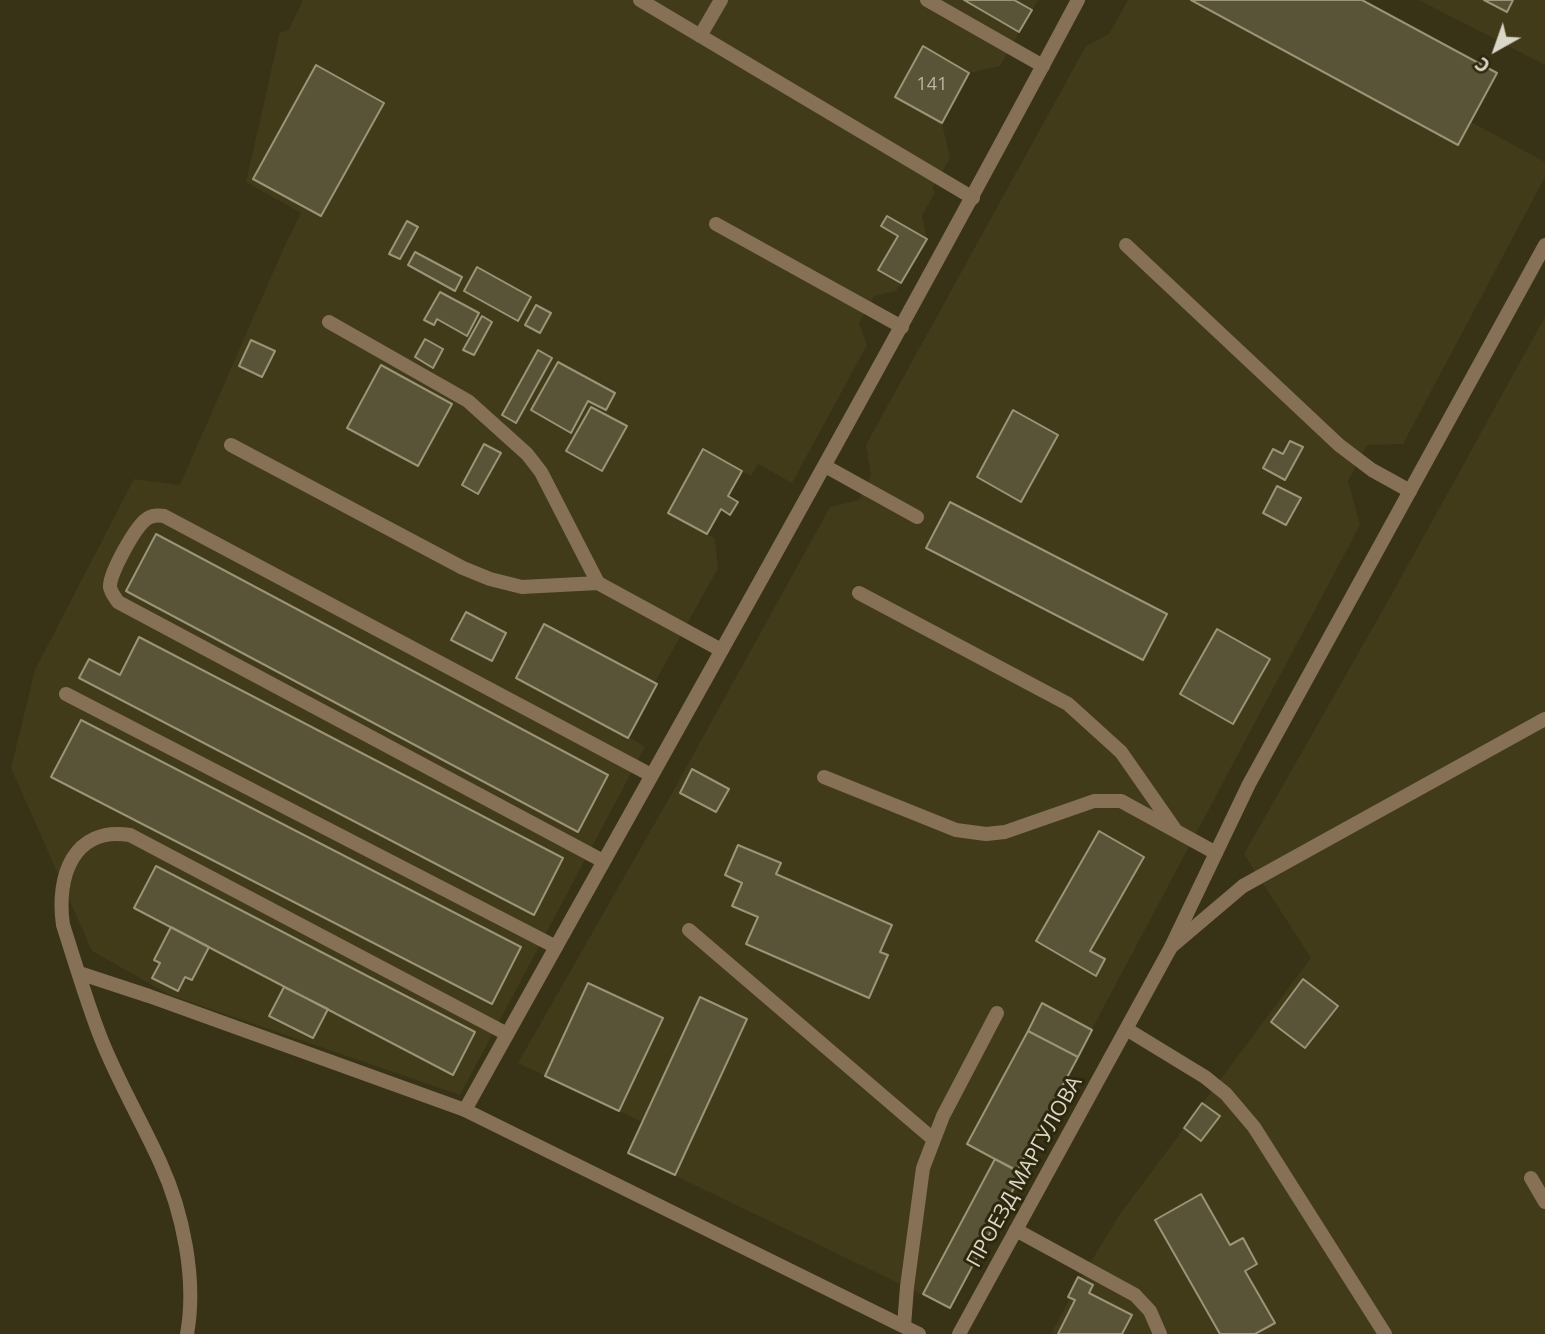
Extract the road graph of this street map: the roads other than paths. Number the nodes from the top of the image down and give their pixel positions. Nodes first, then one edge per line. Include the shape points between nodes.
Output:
1 (640, 0) edge
2 (721, 0) edge
3 (927, 0) edge
4 (1078, 0) edge
5 (700, 36) junction
6 (1043, 66) junction
7 (973, 198) junction
8 (716, 224) dead end
9 (1126, 245) dead end
10 (1545, 245) edge
11 (329, 322) dead end
12 (902, 327) junction
13 (231, 445) dead end
14 (825, 466) junction
15 (1410, 491) junction
16 (917, 517) dead end
17 (598, 583) junction
18 (859, 593) dead end
19 (721, 650) junction
20 (66, 694) dead end
21 (1545, 719) edge
22 (651, 775) junction
23 (824, 777) dead end
24 (1176, 831) junction
25 (1216, 853) junction
26 (603, 861) junction
27 (689, 930) dead end
28 (556, 947) junction
29 (1171, 947) junction
30 (79, 973) junction
31 (997, 1013) dead end
32 (1128, 1030) junction
33 (507, 1034) junction
34 (466, 1110) junction
35 (933, 1139) junction
36 (1531, 1178) dead end
37 (1545, 1202) edge
38 (1016, 1230) junction
39 (904, 1326) junction
40 (187, 1334) edge
41 (919, 1334) edge
42 (959, 1334) edge
43 (1160, 1334) edge
44 (1385, 1334) edge

1 - 5 street
2 - 5 street
3 - 6 street
4 - 6 street
5 - 7 street
6 - 7 street
7 - 12 street
8 - 12 street
9 - 15 street via 1339,445
10 - 15 street, ПРОЕЗД МАРГУЛОВА
11 - 17 street via 468,401 527,454 541,472
12 - 14 street
13 - 17 street via 490,579 522,587
14 - 16 street
14 - 19 street
15 - 25 street, ПРОЕЗД МАРГУЛОВА via 1249,784
17 - 19 street
18 - 24 street via 1068,704 1121,752
19 - 22 street
20 - 28 street
21 - 29 street via 1243,886
22 - 26 street
22 - 26 street via 164,516 156,514 139,525 112,576 110,585 118,602
23 - 24 street via 956,830 1005,832 1110,799
24 - 25 street
25 - 29 street, ПРОЕЗД МАРГУЛОВА
26 - 28 street
27 - 35 street
28 - 33 street
29 - 32 street, ПРОЕЗД МАРГУЛОВА
30 - 33 street via 63,925 61,884 85,844 113,832 130,835
30 - 34 street
30 - 40 street via 100,1036 161,1164 181,1224 189,1267
31 - 35 street
32 - 38 street, ПРОЕЗД МАРГУЛОВА
32 - 44 street via 1226,1094 1247,1119
33 - 34 street
34 - 39 street
35 - 39 street via 923,1168
36 - 37 street
38 - 42 street, ПРОЕЗД МАРГУЛОВА
38 - 43 street via 1135,1295 1150,1311
39 - 41 street

